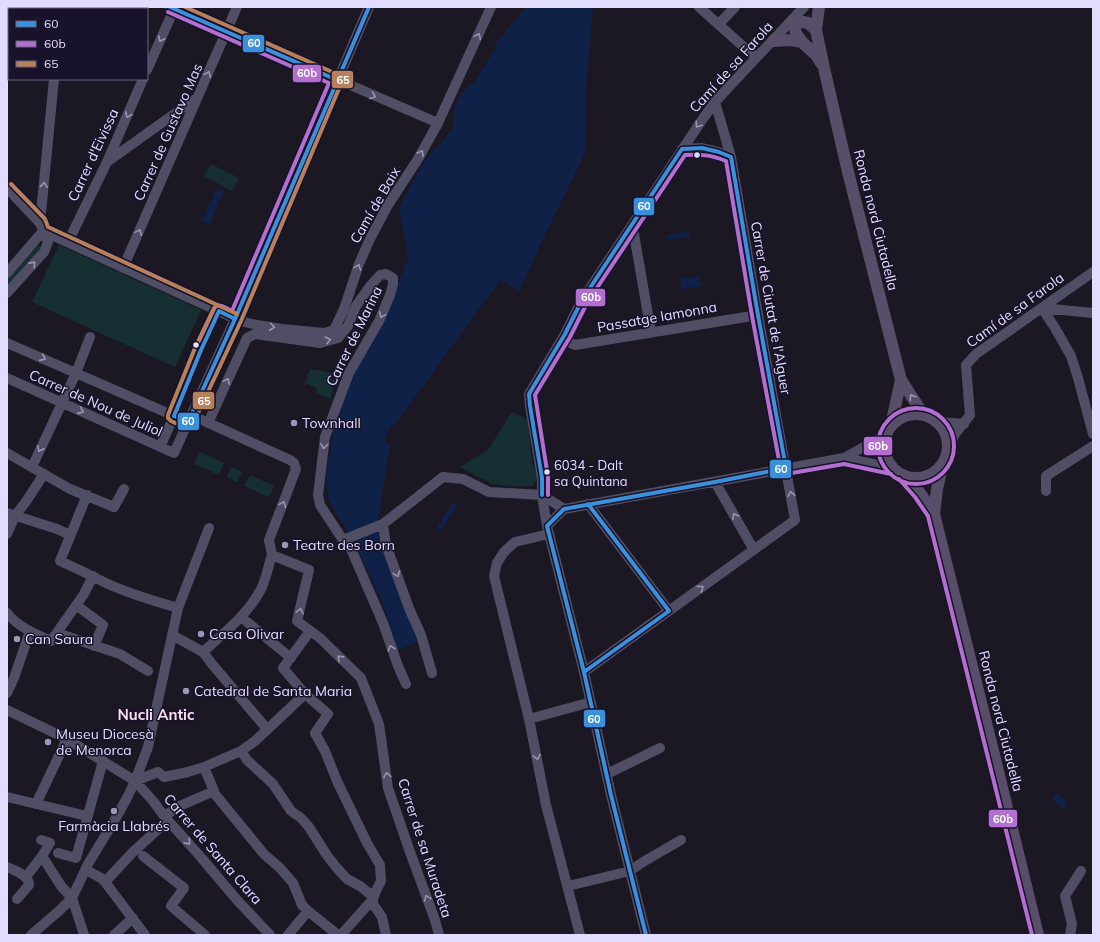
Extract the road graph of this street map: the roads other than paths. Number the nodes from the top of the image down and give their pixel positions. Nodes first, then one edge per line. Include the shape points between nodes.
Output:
1 (237, 7) edge
2 (369, 7) edge
3 (491, 7) edge
4 (699, 7) edge
5 (735, 7) edge
6 (804, 7) edge
7 (819, 7) edge
8 (173, 8) edge
9 (793, 20) junction
10 (719, 24) junction
11 (816, 30) junction
12 (227, 32) junction
13 (773, 41) junction
14 (802, 42) junction
15 (756, 58) junction
16 (148, 68) edge
17 (824, 68) junction
18 (54, 80) edge
19 (143, 80) edge
20 (337, 80) junction
21 (198, 97) junction
22 (715, 102) junction
23 (438, 124) junction
24 (682, 149) junction
25 (731, 157) junction
26 (107, 162) junction
27 (7, 188) edge
28 (42, 227) junction
29 (634, 234) dead end
30 (68, 242) junction
31 (123, 268) junction
32 (1093, 272) edge
33 (7, 273) edge
34 (7, 293) edge
35 (1042, 308) junction
36 (1093, 313) edge
37 (758, 315) junction
38 (235, 318) junction
39 (651, 332) junction
40 (90, 337) dead end
41 (562, 339) junction
42 (7, 343) edge
43 (76, 373) junction
44 (7, 378) edge
45 (901, 380) junction
46 (62, 403) junction
47 (923, 414) junction
48 (174, 416) junction
49 (189, 418) junction
50 (208, 422) junction
51 (939, 422) junction
52 (964, 424) junction
53 (888, 430) junction
54 (1093, 434) edge
55 (1093, 446) edge
56 (160, 447) junction
57 (948, 449) junction
58 (7, 453) edge
59 (844, 458) junction
60 (943, 463) junction
61 (32, 468) junction
62 (786, 468) junction
63 (892, 468) junction
64 (44, 474) junction
65 (903, 475) junction
66 (715, 482) junction
67 (124, 489) dead end
68 (1046, 491) dead end
69 (87, 495) junction
70 (542, 495) junction
71 (588, 504) junction
72 (564, 509) junction
73 (11, 514) edge
74 (934, 514) junction
75 (381, 524) junction
76 (210, 528) dead end
77 (548, 530) junction
78 (7, 534) edge
79 (70, 535) junction
80 (347, 538) junction
81 (754, 550) junction
82 (272, 555) junction
83 (93, 576) junction
84 (76, 606) junction
85 (178, 608) junction
86 (669, 611) junction
87 (7, 613) edge
88 (241, 618) junction
89 (30, 631) junction
90 (310, 631) junction
91 (57, 633) junction
92 (172, 635) junction
93 (94, 646) junction
94 (203, 652) junction
95 (291, 658) junction
96 (148, 671) dead end
97 (584, 672) junction
98 (432, 673) dead end
99 (10, 677) edge
100 (406, 684) dead end
101 (7, 693) edge
102 (305, 694) junction
103 (591, 702) junction
104 (7, 710) edge
105 (529, 719) junction
106 (267, 729) junction
107 (67, 739) junction
108 (660, 748) dead end
109 (241, 752) junction
110 (103, 761) junction
111 (204, 767) junction
112 (607, 774) junction
113 (135, 781) junction
114 (214, 791) junction
115 (7, 797) edge
116 (36, 804) junction
117 (87, 816) junction
118 (166, 818) junction
119 (41, 840) dead end
120 (681, 840) dead end
121 (51, 852) junction
122 (137, 853) junction
123 (83, 862) junction
124 (7, 867) edge
125 (630, 871) junction
126 (1081, 871) dead end
127 (26, 877) junction
128 (103, 880) junction
129 (568, 886) junction
130 (17, 899) dead end
131 (70, 899) junction
132 (373, 899) junction
133 (308, 911) junction
134 (133, 918) junction
135 (83, 934) edge
136 (31, 935) edge
137 (114, 935) edge
138 (145, 935) edge
139 (205, 935) edge
140 (270, 935) edge
141 (288, 935) edge
142 (340, 935) edge
143 (386, 935) edge
144 (439, 935) edge
145 (580, 935) edge
146 (646, 935) edge
147 (1038, 935) edge
148 (1070, 935) edge

1 - 12 street, Carrer de Gustavo Mas
2 - 20 street
23 -> 3 street, Camí de Baix
4 - 10 street
5 - 10 street
6 - 9 street, Camí de sa Farola
7 - 11 main road, Ronda nord Ciutadella
8 - 12 street
8 -> 16 street
9 - 11 main road via 808,23
9 - 13 street, Camí de sa Farola
9 - 14 main road via 796,33
10 - 15 street
11 - 17 main road, Ronda nord Ciutadella
12 - 20 street
21 -> 12 street, Carrer de Gustavo Mas
13 - 14 main road
13 - 15 street, Camí de sa Farola
14 - 17 main road via 816,55
15 - 22 street, Camí de sa Farola
17 - 45 main road, Ronda nord Ciutadella
28 -> 18 street
19 -> 26 street, Carrer d'Eivissa
20 -> 23 street
20 - 38 street
21 - 26 street
31 -> 21 street, Carrer de Gustavo Mas
22 -> 24 street, Camí de sa Farola
22 - 25 street, Carrer de Ciutat de l'Alguer
38 -> 23 street, Camí de Baix via 282,329 324,333 334,330 369,241
24 - 25 street via 702,148
24 - 41 street, Camí de sa Farola via 582,300
25 - 37 street, Carrer de Ciutat de l'Alguer
26 - 30 street, Carrer d'Eivissa
27 - 28 street
28 - 30 street
28 - 33 street
34 -> 28 street via 44,252 48,242
29 - 39 street
30 - 31 street
31 - 38 street
32 - 35 street, Camí de sa Farola
35 - 36 street
35 - 52 street, Camí de sa Farola via 976,354 966,366 970,415
35 - 54 street via 1071,356
37 - 39 street, Passatge Iamonna
37 - 62 street, Carrer de Ciutat de l'Alguer
38 - 49 street
39 - 41 street, Passatge Iamonna via 575,345
40 - 43 street
41 - 70 street, Camí de sa Farola via 529,394 542,478
42 -> 43 street
43 - 46 street
43 - 48 street
44 - 46 street, Carrer de Nou de Juliol
47 -> 45 main road, Ronda nord Ciutadella
45 - 53 main road, Ronda nord Ciutadella
46 -> 56 street, Carrer de Nou de Juliol
46 -> 61 street
47 - 51 main road
47 - 53 main road via 901,417
48 - 49 street
48 - 56 street
49 - 50 street
49 - 56 street, Carrer de Nou de Juliol via 174,453
50 -> 80 street, Carrer de Marina via 247,338 255,334 320,343 338,338 348,326 356,306 380,275 386,274 393,278 394,284 379,321 349,373 325,437 318,495 320,505
82 -> 50 street via 269,540 296,469 294,463
51 - 52 street
51 - 57 main road via 948,439
52 - 57 street via 955,434
53 - 59 street
53 - 63 main road via 884,449
55 - 68 street via 1046,476
57 - 60 main road
58 - 61 street
59 - 62 street
59 - 63 street
60 - 65 main road via 925,477 913,478
60 - 74 main road, Ronda nord Ciutadella
61 - 64 street
62 - 66 street
81 -> 62 street, Carrer de Ciutat de l'Alguer via 795,520
63 - 65 main road
64 - 69 street
64 - 73 street
65 - 74 main road, Ronda nord Ciutadella via 920,493
66 - 71 street
81 -> 66 street
67 - 69 street via 114,507
69 - 79 street
70 - 72 street
70 - 75 street via 489,492 463,479 442,477
70 - 77 street
71 - 72 street
71 - 86 street
72 - 77 street
73 - 78 street
73 - 79 street
74 - 147 main road, Ronda nord Ciutadella
75 - 80 street
75 -> 98 street via 386,545 421,635
76 - 85 street
77 - 97 street
77 - 105 street via 515,542 496,563 494,576
79 - 83 street via 60,561
100 -> 80 street, Carrer de Marina
86 -> 81 street
82 - 88 street via 261,589
90 -> 82 street, Carrer de sa Muradeta via 297,621 309,570
83 - 84 street
83 - 85 street via 133,594
84 - 91 street
84 - 93 street via 103,625
85 - 92 street
86 - 97 street
87 - 89 street
88 - 94 street
88 - 95 street
89 - 91 street via 51,641
89 - 99 street
90 - 95 street
144 -> 90 street, Carrer de sa Muradeta via 388,788 379,724 361,678
91 - 93 street
92 - 94 street
92 - 113 street via 148,747
93 - 96 street via 120,654
94 - 106 street
95 - 102 street via 283,668
97 - 103 street
99 - 101 street
102 - 106 street
102 - 132 street via 328,714 314,733 380,865 381,881
103 - 105 street
103 - 112 street
104 - 107 street, Carrer de Santa Clara
105 -> 129 street via 546,805
106 - 109 street
107 - 110 street, Carrer de Santa Clara
107 - 116 street
108 - 112 street
109 - 111 street
109 - 132 street via 273,784 291,811 309,827 336,867
110 - 113 street, Carrer de Santa Clara
110 - 117 street
111 - 113 street via 164,777 158,772
111 - 114 street
112 - 125 street
113 - 118 street, Carrer de Santa Clara
113 - 123 street via 118,816
114 - 118 street via 182,804
114 - 133 street via 264,854 293,883
115 - 116 street
116 - 117 street
117 - 123 street
118 - 122 street
118 -> 140 street, Carrer de Santa Clara
119 - 121 street via 50,843
120 - 125 street
121 - 123 street
121 - 127 street
121 - 131 street via 62,886
122 - 128 street
122 - 139 street via 184,888 171,906
123 - 128 street
123 - 131 street
124 - 127 street
125 - 129 street
125 - 146 street
126 - 148 street via 1064,896 1072,924
127 - 130 street via 29,885
128 - 134 street
129 - 145 street
131 - 135 street
131 - 136 street
132 - 142 street
132 - 143 street via 373,904 382,917
133 - 141 street
133 - 142 street
134 - 137 street
134 - 138 street

